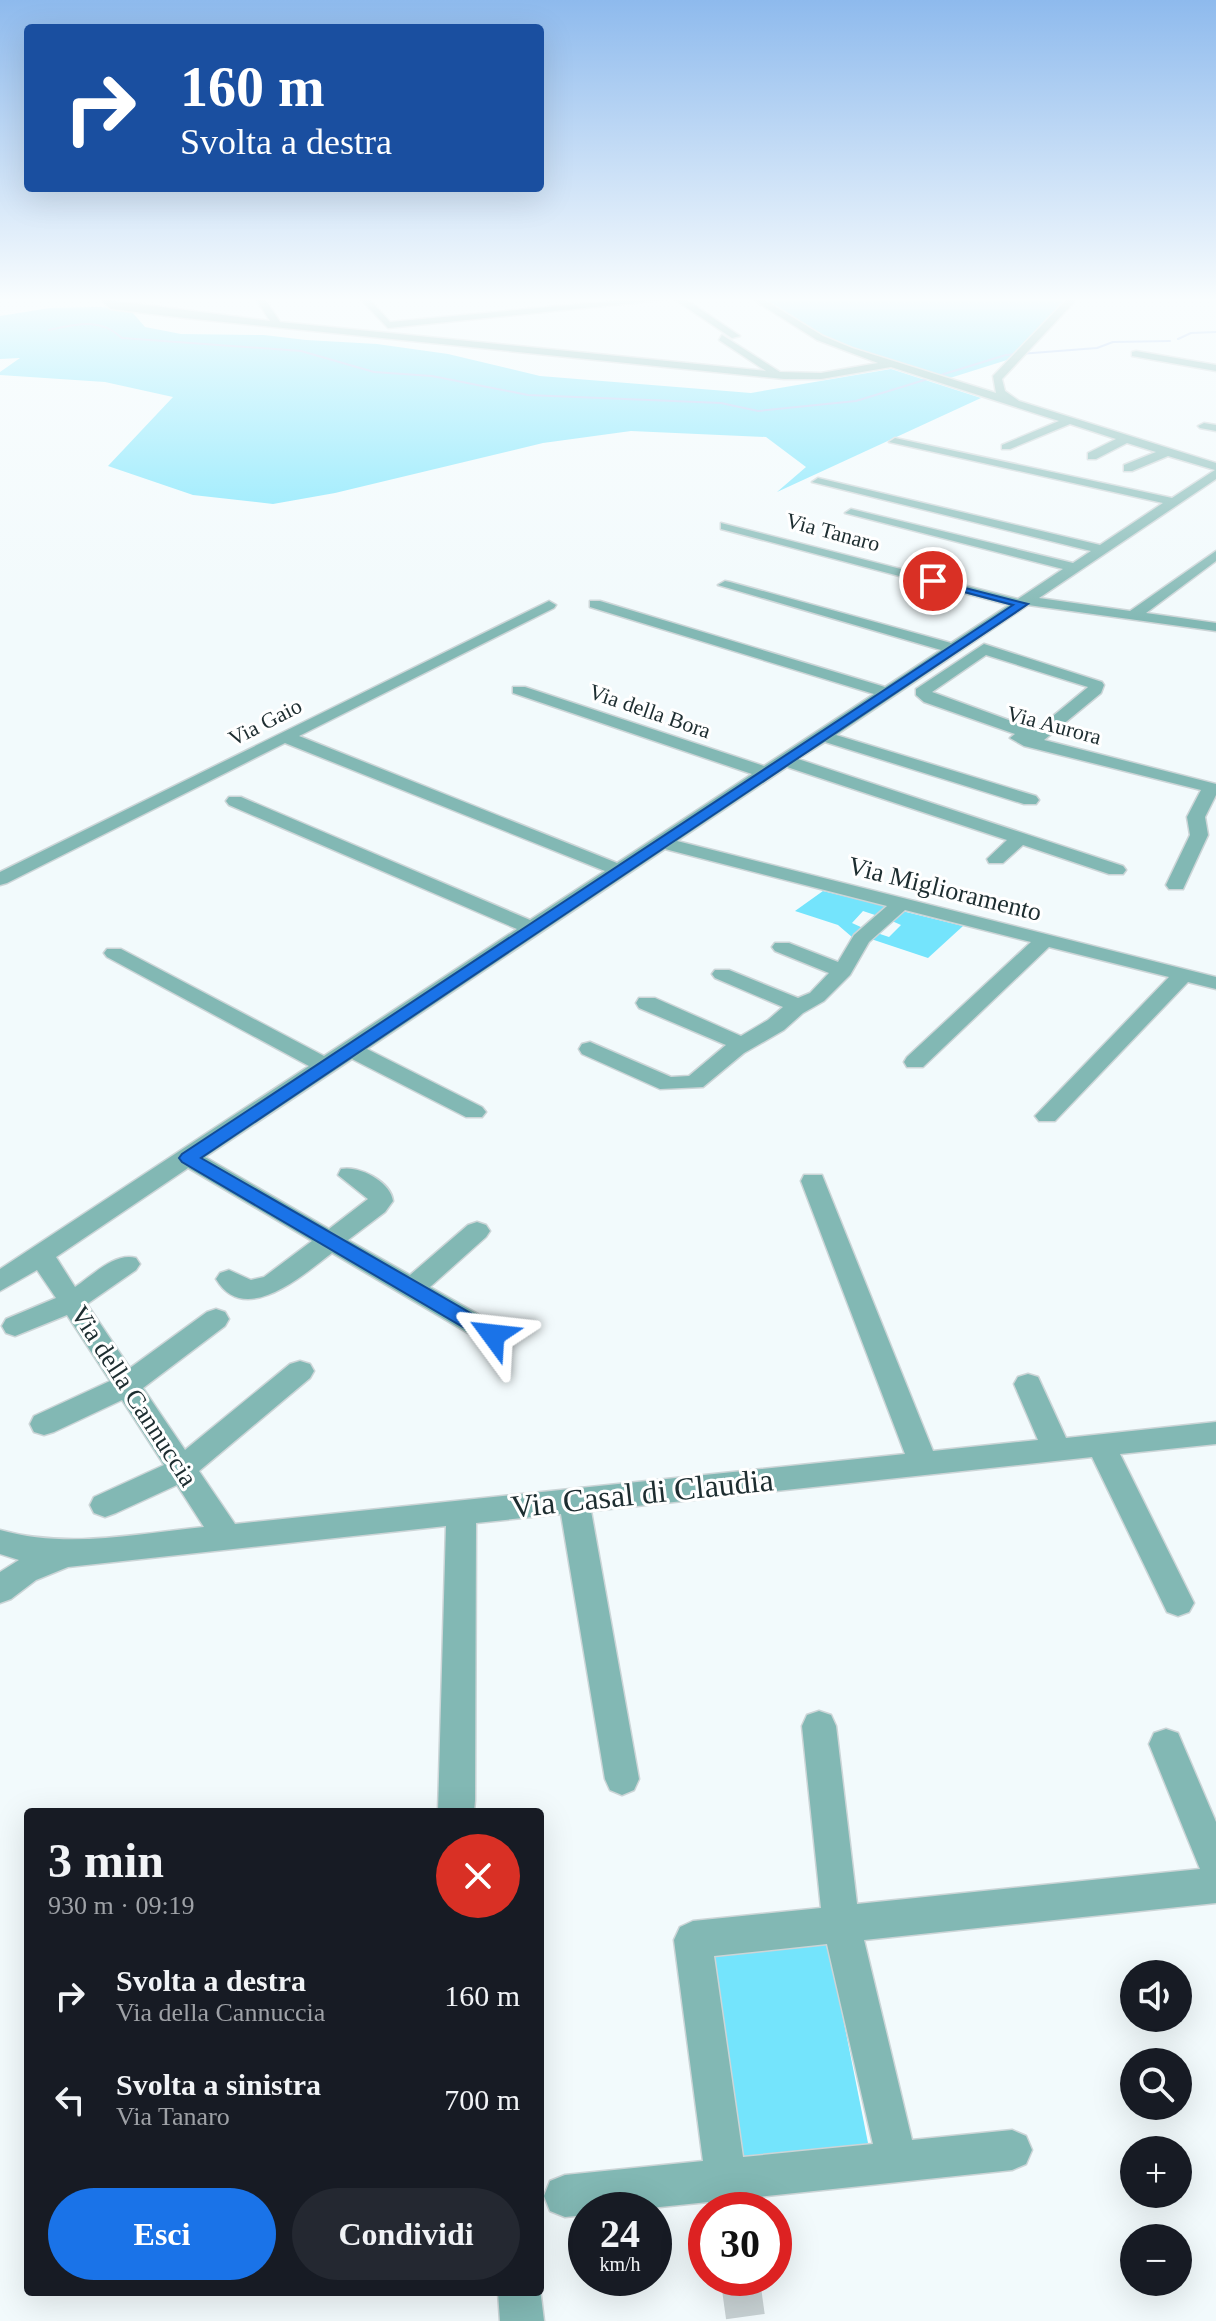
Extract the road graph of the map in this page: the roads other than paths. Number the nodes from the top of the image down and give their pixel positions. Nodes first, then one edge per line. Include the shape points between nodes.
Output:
1 (1025, 407) edge
2 (1068, 421) junction
3 (1125, 439) junction
4 (895, 442) dead end
5 (1006, 447) dead end
6 (1166, 452) junction
7 (1092, 456) dead end
8 (1216, 467) edge
9 (1128, 468) dead end
10 (1216, 474) edge
11 (818, 482) dead end
12 (1175, 502) junction
13 (851, 513) dead end
14 (726, 526) dead end
15 (1103, 550) junction
16 (1216, 555) edge
17 (1076, 568) junction
18 (725, 585) dead end
19 (1025, 603) junction
20 (595, 604) dead end
21 (549, 605) dead end
22 (1134, 615) junction
23 (1216, 627) edge
24 (955, 649) junction
25 (519, 690) dead end
26 (895, 699) junction
27 (823, 736) junction
28 (285, 737) junction
29 (1034, 739) junction
30 (786, 761) junction
31 (767, 773) junction
32 (1214, 788) edge
33 (235, 801) dead end
34 (968, 801) junction
35 (1012, 836) junction
36 (663, 843) junction
37 (996, 859) dead end
38 (1116, 870) dead end
39 (621, 871) junction
40 (0, 879) edge
41 (1176, 885) dead end
42 (899, 905) junction
43 (533, 929) junction
44 (1044, 941) junction
45 (782, 947) dead end
46 (114, 953) dead end
47 (843, 971) junction
48 (722, 974) dead end
49 (1183, 975) junction
50 (1216, 983) edge
51 (647, 1003) dead end
52 (799, 1006) junction
53 (742, 1044) junction
54 (590, 1049) dead end
55 (352, 1050) junction
56 (915, 1062) dead end
57 (328, 1067) junction
58 (474, 1112) dead end
59 (1047, 1116) dead end
60 (188, 1158) junction
61 (350, 1175) dead end
62 (813, 1181) dead end
63 (477, 1231) dead end
64 (331, 1241) junction
65 (41, 1255) junction
66 (127, 1264) dead end
67 (229, 1279) dead end
68 (2, 1280) edge
69 (412, 1288) junction
70 (72, 1302) junction
71 (216, 1319) dead end
72 (15, 1326) dead end
73 (493, 1335) dead end
74 (300, 1371) dead end
75 (1028, 1384) dead end
76 (127, 1385) junction
77 (44, 1424) dead end
78 (1216, 1433) edge
79 (1101, 1445) junction
80 (1057, 1450) junction
81 (923, 1464) junction
82 (182, 1469) junction
83 (574, 1500) junction
84 (105, 1505) dead end
85 (461, 1512) junction
86 (227, 1537) junction
87 (0, 1542) edge
88 (67, 1554) junction
89 (0, 1590) edge
90 (1178, 1603) dead end
91 (819, 1726) dead end
92 (1166, 1744) dead end
93 (622, 1779) dead end
94 (457, 1808) edge
95 (1216, 1865) edge
96 (1216, 1885) edge
97 (841, 1924) junction
98 (892, 2140) dead end
99 (1012, 2150) dead end
100 (728, 2192) edge
101 (747, 2192) edge
102 (688, 2195) edge
103 (565, 2196) dead end
104 (520, 2296) edge
105 (522, 2321) edge

1 - 2 street
2 - 3 street
2 - 5 street
3 - 6 street
3 - 7 street
4 - 12 street
6 - 8 street
6 - 9 street
10 - 12 street
11 - 15 street
12 - 15 street
13 - 17 street
14 - 19 street, Via Tanaro
15 - 17 street
16 - 22 street
17 - 19 street
18 - 24 street
19 - 22 street, Via Tanaro
19 - 24 street
20 - 26 street, Via Aurora
21 - 28 street, Via Gaio
22 - 23 street, Via Tanaro
24 - 26 street
25 - 31 street, Via della Bora
26 - 27 street
26 - 29 street, Via Aurora
27 - 30 street
27 - 34 street
28 - 39 street
28 - 40 street, Via Gaio
29 - 29 street via 928,698 922,692 984,649 1096,685
29 - 32 street, Via Aurora
30 - 31 street
30 - 34 street
31 - 36 street
32 - 41 street via 1196,817 1198,838
33 - 43 street
34 - 35 street
34 - 35 street via 1034,802
35 - 37 street
35 - 38 street
36 - 39 street
36 - 42 street, Via Miglioramento
39 - 43 street
42 - 44 street, Via Miglioramento
42 - 47 street via 861,939
43 - 55 street
44 - 49 street, Via Miglioramento
44 - 56 street
45 - 47 street
46 - 57 street
47 - 52 street via 817,997
48 - 52 street
49 - 50 street, Via Miglioramento
49 - 59 street
51 - 53 street
52 - 53 street
53 - 54 street via 698,1080 679,1085
55 - 57 street
55 - 58 street
57 - 60 street
60 - 64 street
60 - 65 street
61 - 64 street via 376,1191 381,1201
62 - 81 street
63 - 69 street
64 - 67 street via 267,1287 248,1290
64 - 69 street
65 - 68 street
65 - 70 street, Via della Cannuccia
66 - 70 street
69 - 73 street
70 - 72 street
70 - 76 street, Via della Cannuccia
71 - 76 street
74 - 82 street
75 - 80 street
76 - 77 street
76 - 82 street, Via della Cannuccia
78 - 79 street, Via Casal di Claudia
79 - 80 street, Via Casal di Claudia
79 - 90 street
80 - 81 street, Via Casal di Claudia
81 - 83 street, Via Casal di Claudia
82 - 84 street
82 - 86 street, Via della Cannuccia
83 - 85 street, Via Casal di Claudia
83 - 93 street
85 - 86 street, Via Casal di Claudia
85 - 94 street
86 - 88 street, Via Casal di Claudia
87 - 88 street, Via Casal di Claudia
88 - 89 street, Via Casal di Claudia via 25,1571
91 - 97 street
92 - 95 street
96 - 97 street
97 - 98 street
97 - 100 street via 693,1940
99 - 101 street
102 - 103 street
104 - 105 street

